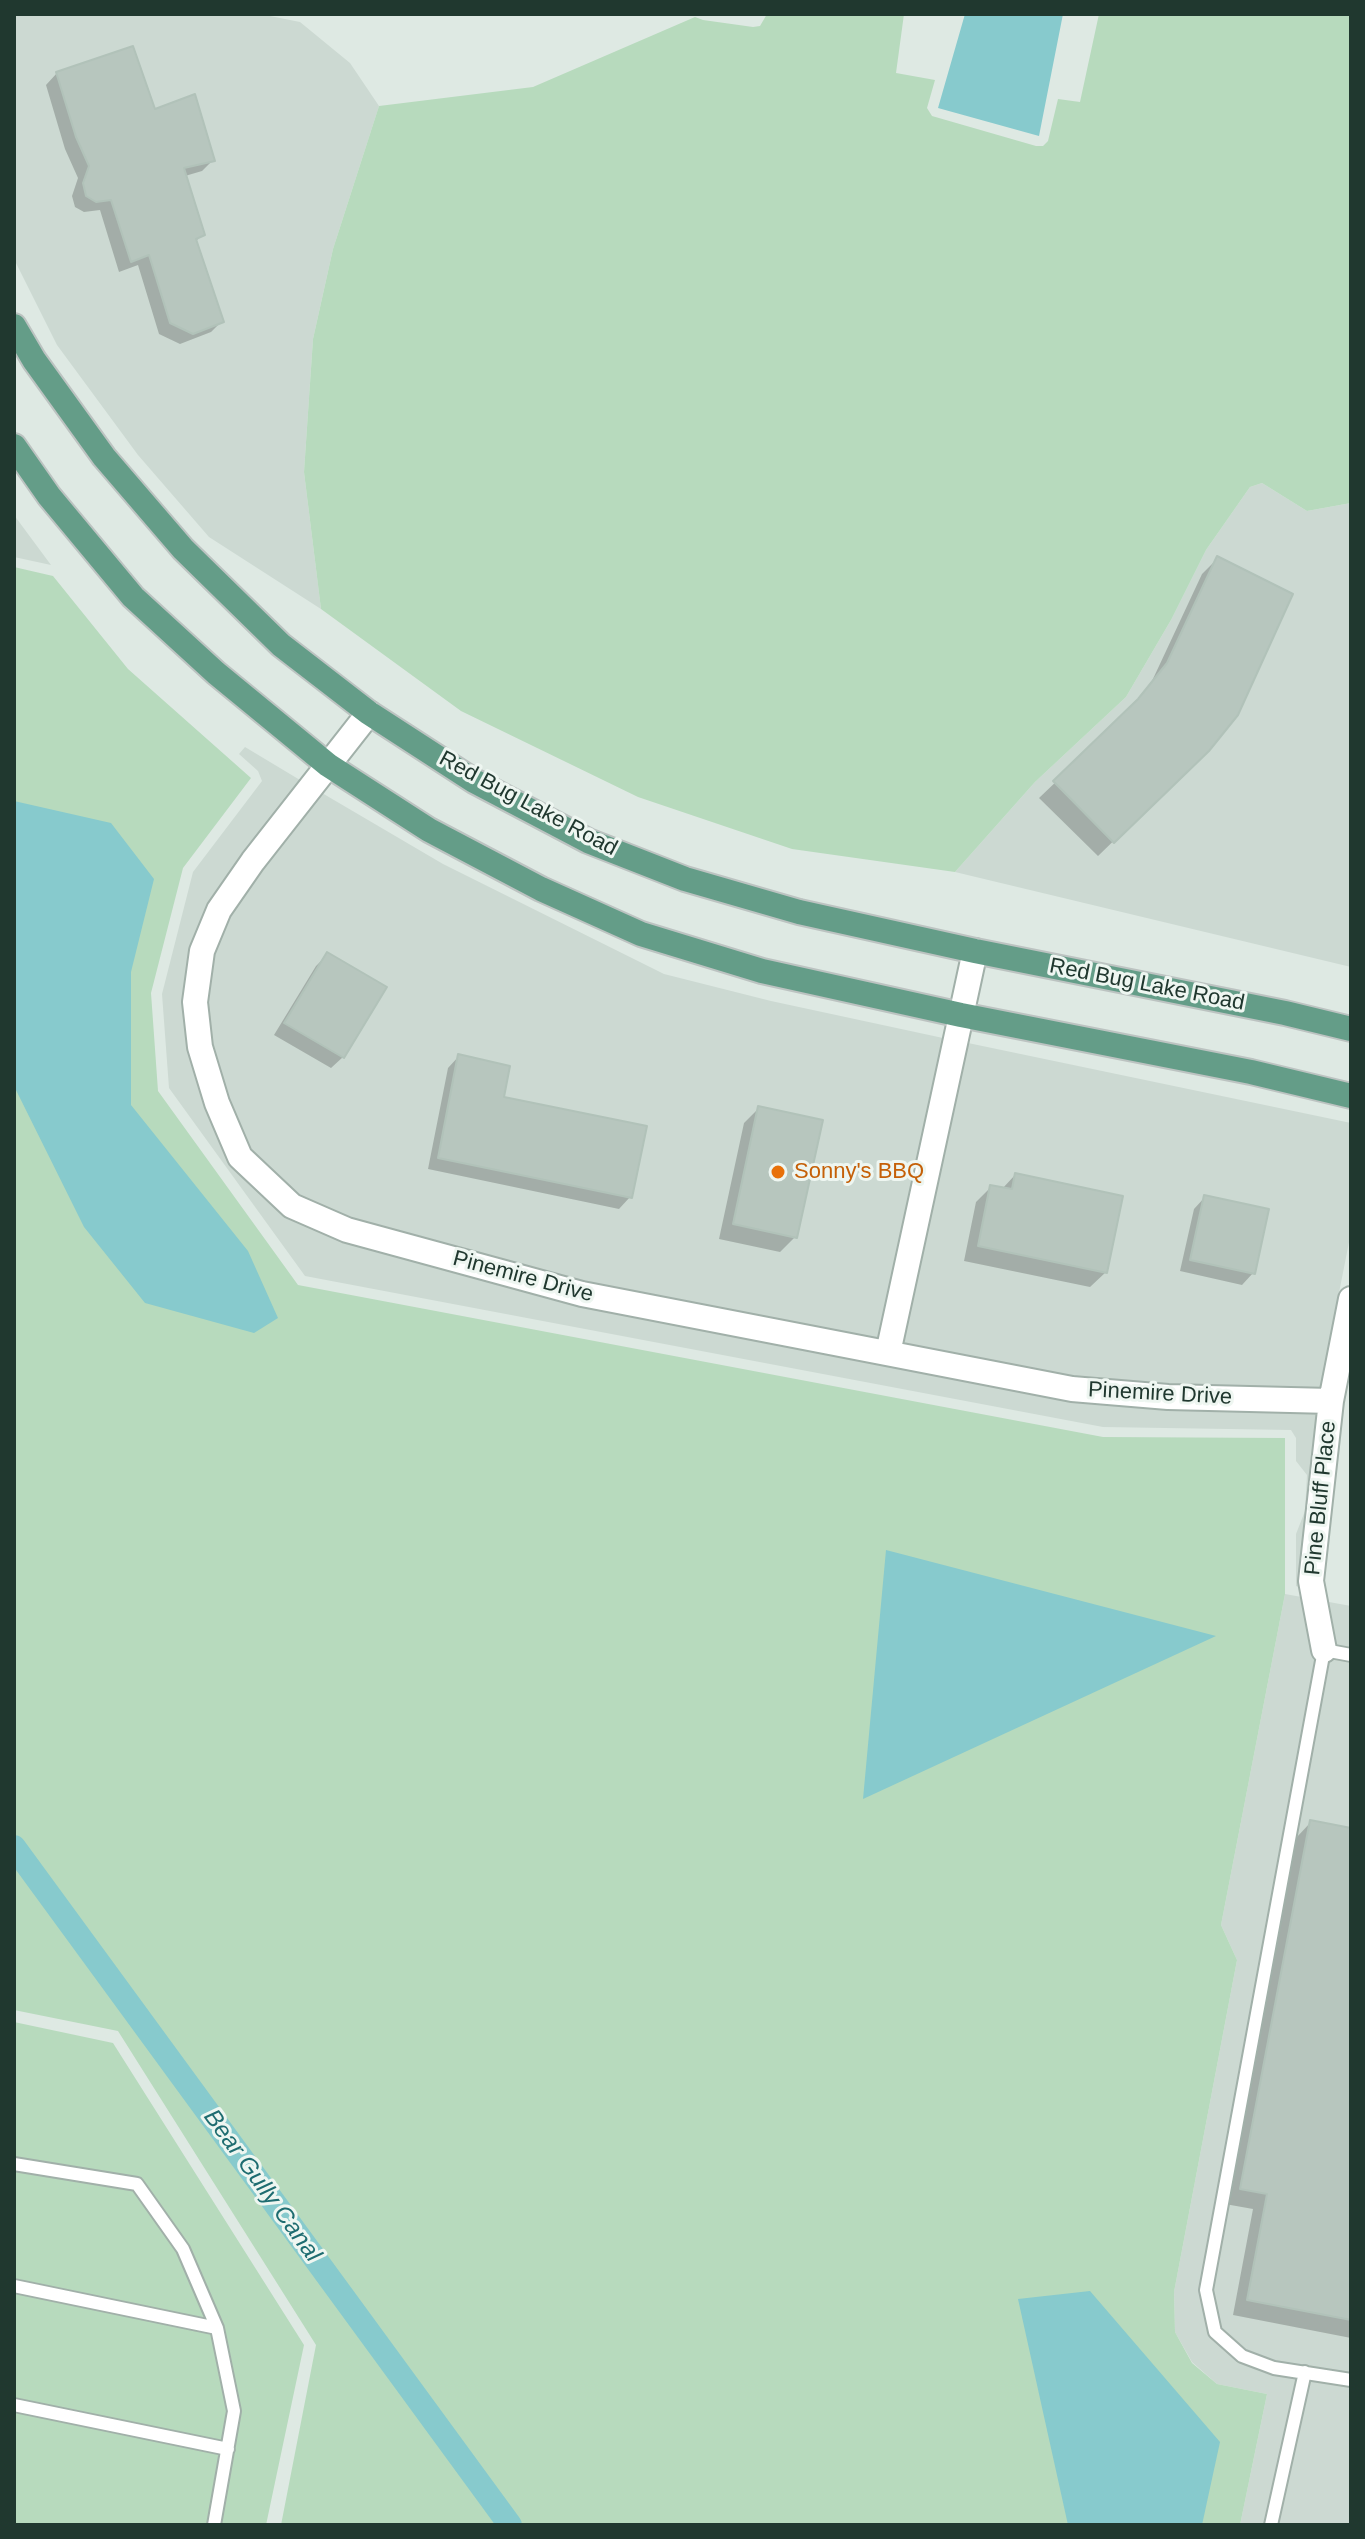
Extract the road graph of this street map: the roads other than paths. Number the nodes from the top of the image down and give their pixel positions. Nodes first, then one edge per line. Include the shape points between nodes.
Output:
1 (14, 326) edge
2 (14, 446) edge
3 (369, 713) junction
4 (328, 765) junction
5 (975, 951) junction
6 (961, 1015) junction
7 (1351, 1029) edge
8 (1351, 1096) edge
9 (1351, 1299) edge
10 (888, 1353) junction
11 (1331, 1401) junction
12 (1324, 1650) junction
13 (1351, 1655) edge
14 (14, 2164) edge
15 (14, 2286) edge
16 (217, 2328) junction
17 (1305, 2372) junction
18 (1351, 2380) edge
19 (14, 2405) edge
20 (228, 2449) junction
21 (214, 2525) edge
22 (1271, 2525) edge

1 - 3 main road, Red Bug Lake Road via 104,457 183,549 281,645
2 - 4 main road via 133,597
3 - 4 street, Pinemire Drive
3 - 5 main road, Red Bug Lake Road via 474,781 588,841 685,879 799,912
4 - 6 main road via 429,830 641,934 762,971
4 - 10 street, Pinemire Drive via 219,910 202,951 195,1002 200,1047 240,1157 292,1206 347,1230 582,1294
5 - 6 street
5 - 7 main road, Red Bug Lake Road
6 - 8 main road
6 - 10 street
9 - 11 street, Pine Bluff Place
10 - 11 street, Pinemire Drive via 1072,1389
11 - 12 street, Pine Bluff Place via 1311,1581
12 - 13 lane
12 - 17 lane via 1206,2290 1215,2332 1242,2356
14 - 16 lane via 137,2184 183,2249
15 - 16 lane
16 - 20 lane via 234,2411
17 - 18 lane
17 - 22 lane
19 - 20 lane
20 - 21 lane

